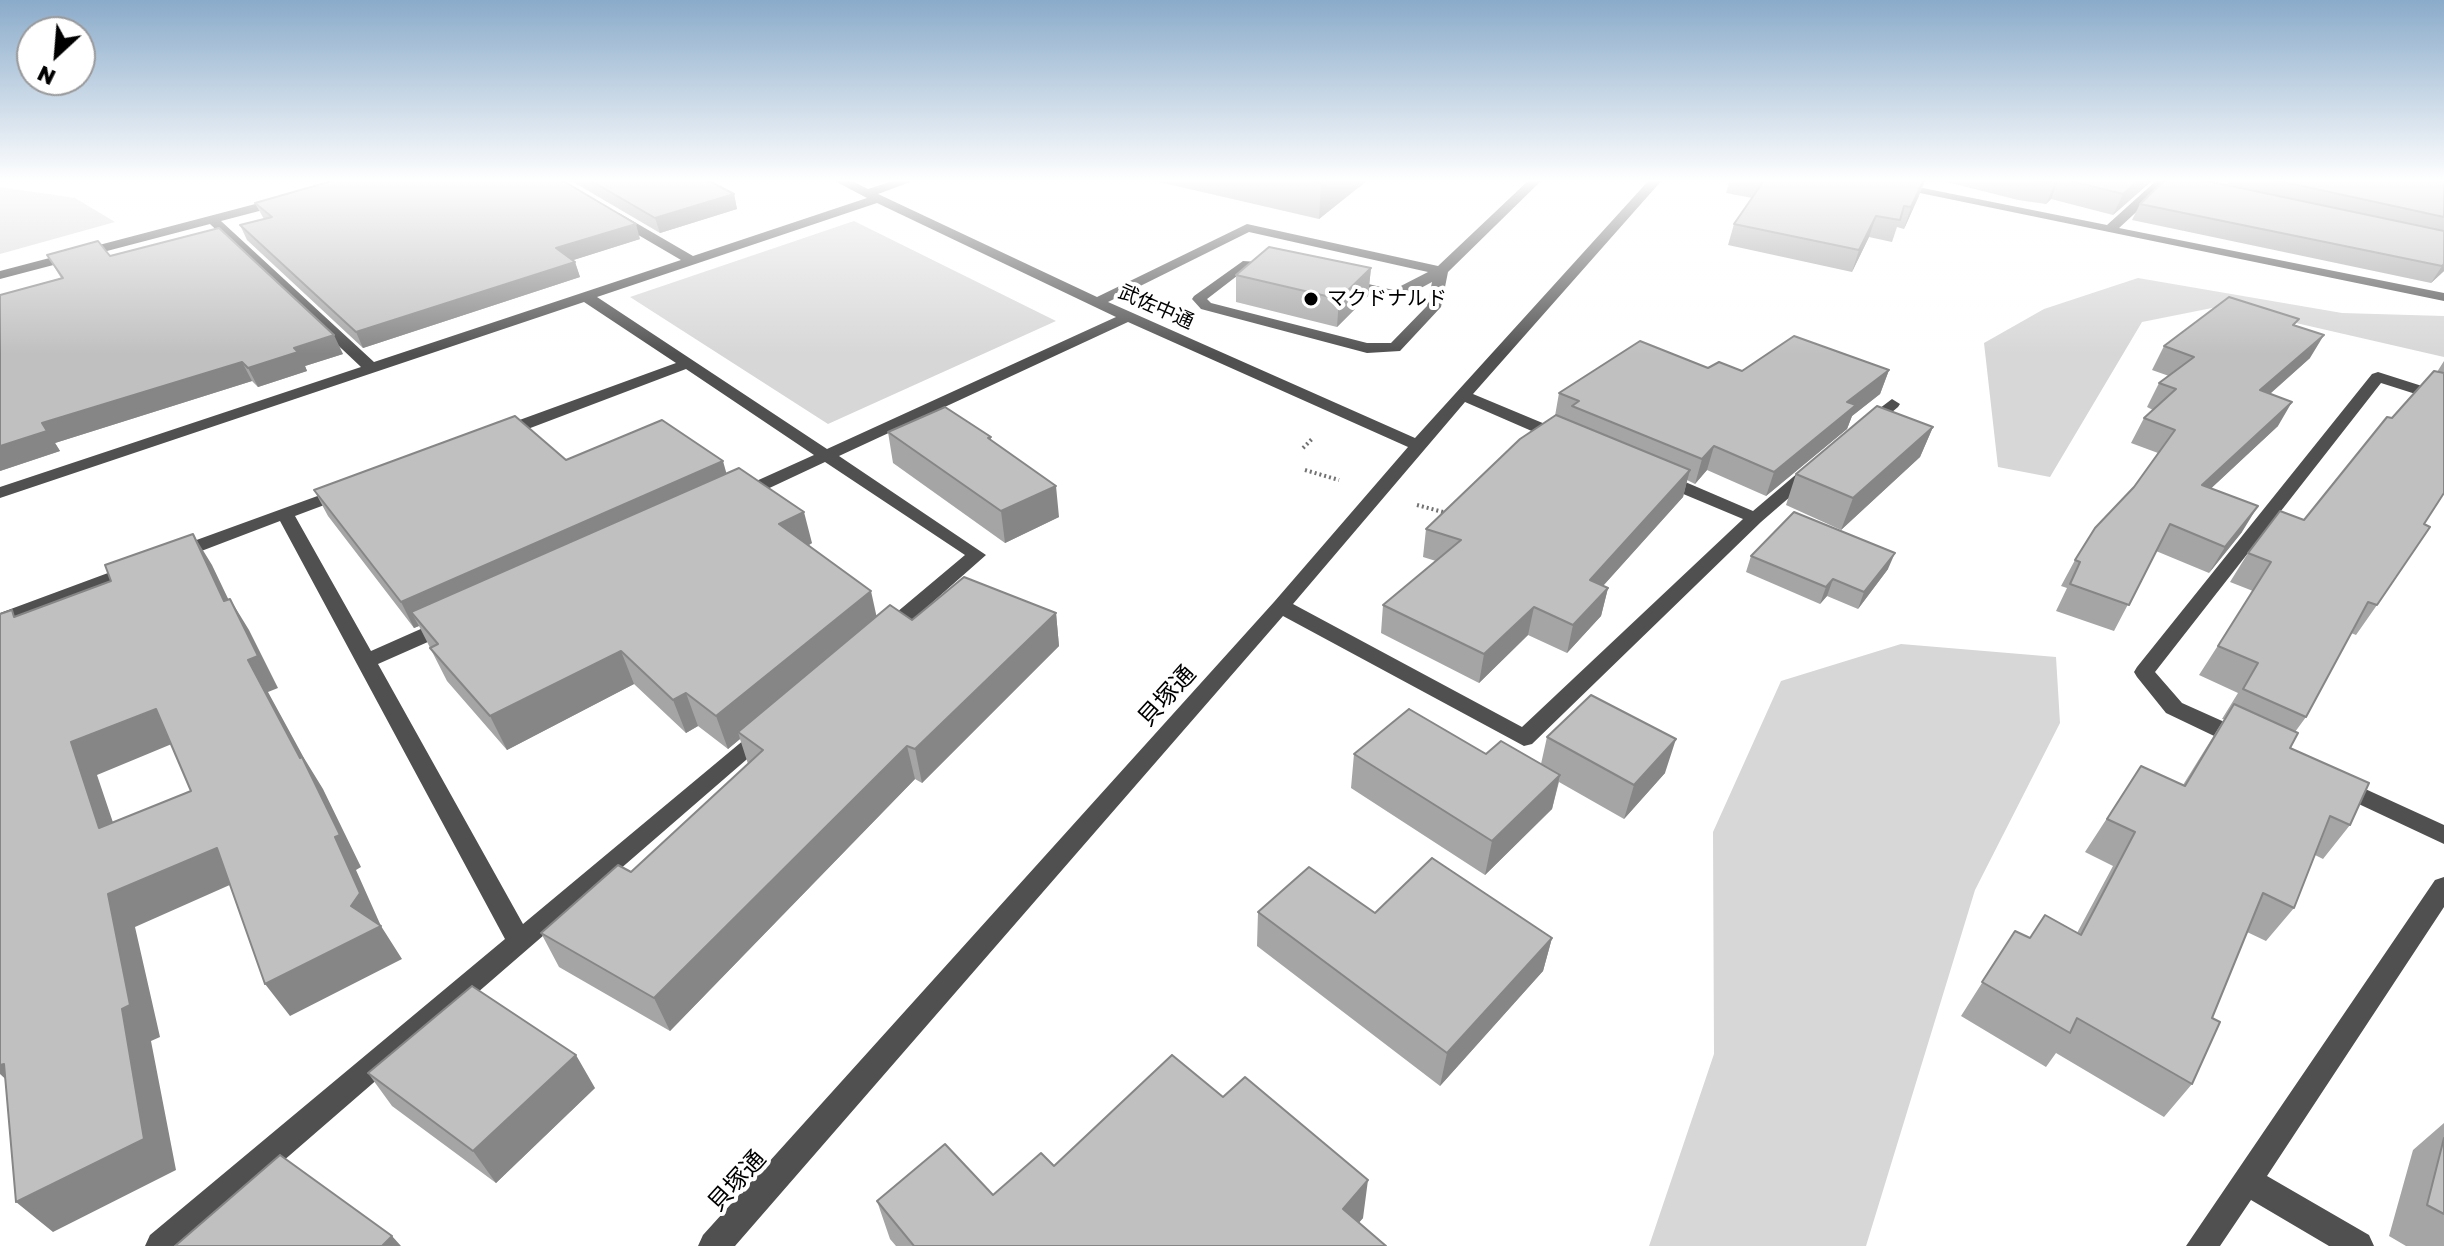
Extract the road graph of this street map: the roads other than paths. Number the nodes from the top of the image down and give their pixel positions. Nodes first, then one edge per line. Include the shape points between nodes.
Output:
1 (143, 237) edge
2 (231, 237) edge
3 (651, 237) edge
4 (759, 237) edge
5 (957, 237) edge
6 (1228, 237) edge
7 (1288, 237) edge
8 (1476, 237) edge
9 (1604, 237) edge
10 (2145, 237) edge
11 (692, 261) junction
12 (1286, 269) edge
13 (1441, 271) junction
14 (0, 275) edge
15 (1332, 280) edge
16 (587, 297) junction
17 (2444, 297) edge
18 (1097, 302) junction
19 (1128, 317) junction
20 (689, 363) junction
21 (372, 369) junction
22 (1465, 396) junction
23 (2444, 398) edge
24 (1892, 404) dead end
25 (479, 441) edge
26 (1847, 442) edge
27 (1578, 444) edge
28 (1418, 445) junction
29 (826, 456) junction
30 (1824, 461) edge
31 (1637, 469) edge
32 (359, 485) edge
33 (0, 493) edge
34 (725, 501) edge
35 (285, 513) junction
36 (1755, 518) junction
37 (1281, 606) junction
38 (468, 616) edge
39 (0, 620) edge
40 (869, 647) edge
41 (367, 661) junction
42 (784, 718) edge
43 (2260, 748) edge
44 (2316, 774) edge
45 (2444, 835) edge
46 (2444, 887) edge
47 (519, 941) junction
48 (2246, 1180) junction
49 (161, 1246) edge
50 (714, 1246) edge
51 (2202, 1246) edge
52 (2358, 1246) edge

1 - 14 street
2 - 21 street
3 - 11 street
4 - 11 street
5 - 18 street, 武佐中通
6 - 18 street
7 - 13 street
8 - 13 street
9 - 22 street, 貝塚通
10 - 17 street
11 - 16 street
12 - 13 street via 1243,265 1199,299 1206,306 1367,348 1395,348 1434,307
13 - 15 street via 1393,294
16 - 20 street
16 - 21 street
18 - 19 street, 武佐中通
19 - 28 street, 武佐中通
19 - 29 street
20 - 25 street
20 - 29 street
21 - 33 street
22 - 27 street
22 - 28 street, 貝塚通
23 - 43 street via 2378,377 2144,672 2174,708
24 - 26 street
28 - 37 street, 貝塚通
29 - 34 street
29 - 40 street via 977,555
30 - 36 street
31 - 36 street
32 - 35 street
35 - 39 street
35 - 41 street
36 - 37 street via 1524,738
37 - 50 street, 貝塚通
38 - 41 street
41 - 47 street
42 - 47 street
44 - 45 street
46 - 48 street
47 - 49 street
48 - 51 street
48 - 52 street

